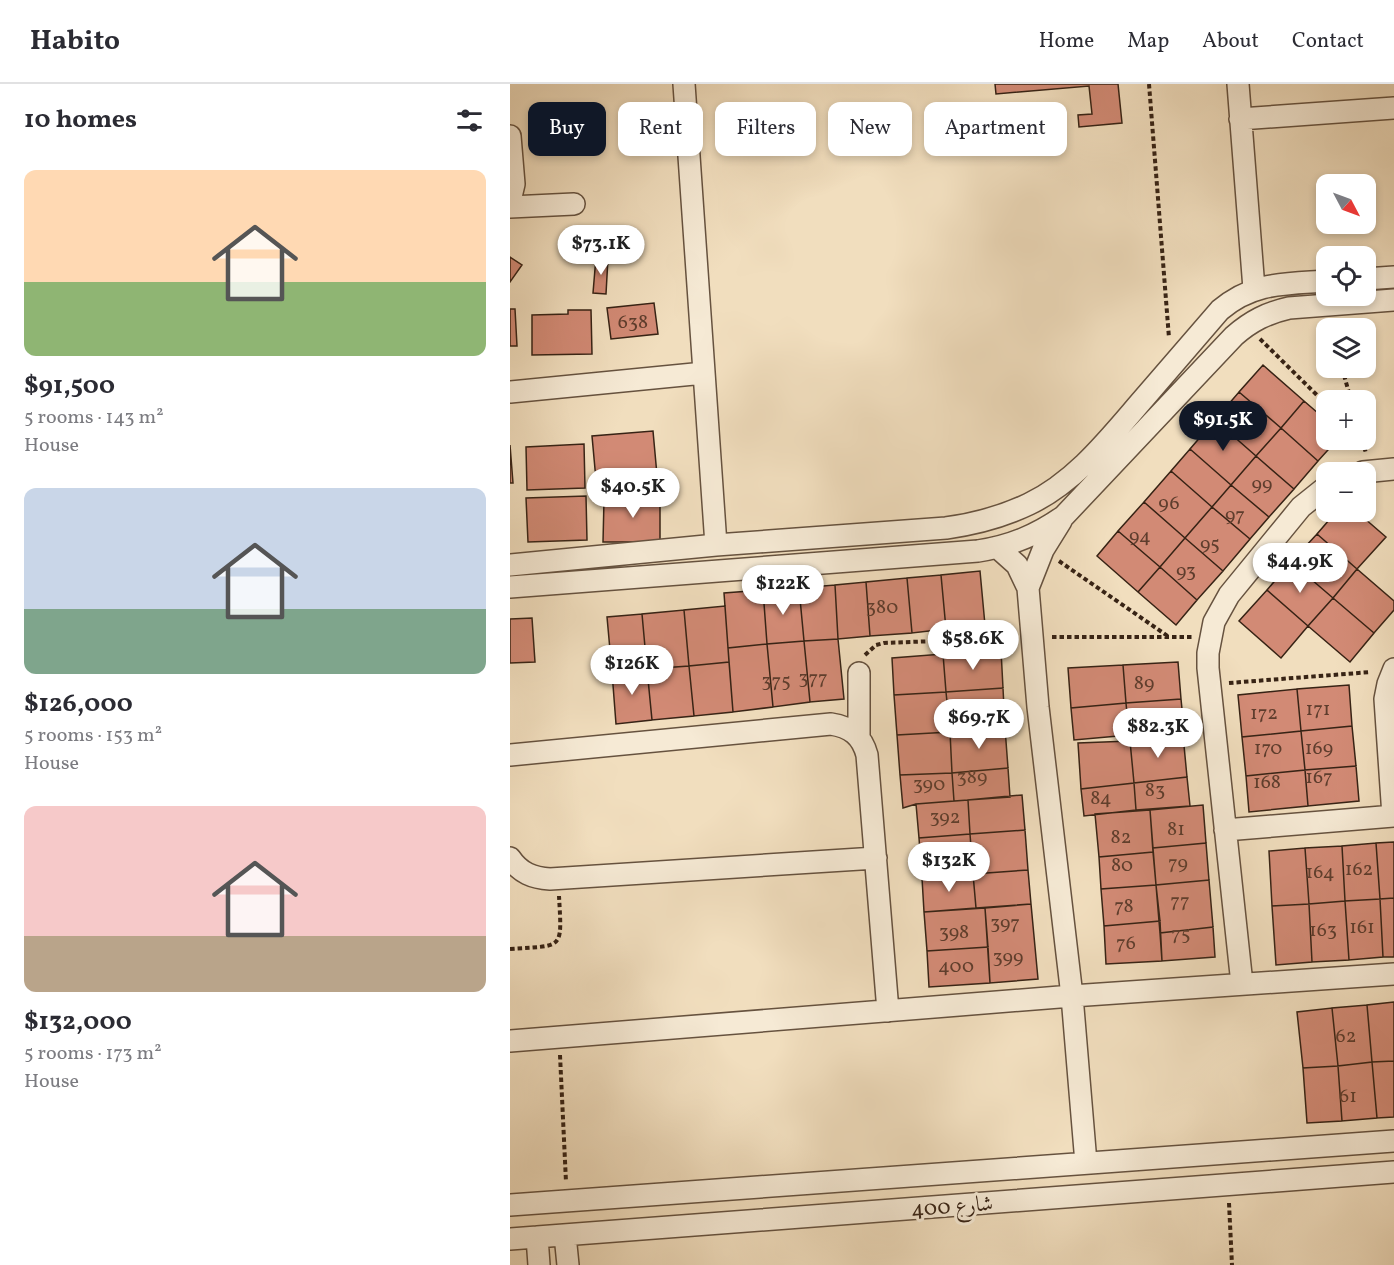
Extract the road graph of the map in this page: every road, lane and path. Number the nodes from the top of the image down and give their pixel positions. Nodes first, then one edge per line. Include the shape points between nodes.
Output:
1 (684, 84) edge
2 (1149, 84) edge
3 (1238, 84) edge
4 (1394, 108) edge
5 (1240, 119) junction
6 (510, 136) edge
7 (510, 201) edge
8 (574, 204) dead end
9 (510, 207) edge
10 (1394, 277) edge
11 (1376, 278) edge
12 (1316, 282) edge
13 (1254, 289) junction
14 (1394, 300) edge
15 (1246, 325) junction
16 (1172, 366) junction
17 (704, 373) junction
18 (510, 392) edge
19 (1316, 394) edge
20 (1125, 420) junction
21 (1140, 436) junction
22 (1394, 469) edge
23 (1376, 471) edge
24 (1316, 495) edge
25 (1064, 516) junction
26 (716, 545) junction
27 (998, 548) junction
28 (1043, 550) junction
29 (510, 565) edge
30 (510, 587) edge
31 (1028, 588) junction
32 (1031, 637) junction
33 (1170, 637) junction
34 (1210, 638) junction
35 (1394, 669) edge
36 (859, 673) joint
37 (1210, 685) junction
38 (859, 737) junction
39 (510, 755) edge
40 (1394, 816) edge
41 (1225, 830) junction
42 (510, 858) edge
43 (876, 858) junction
44 (558, 879) junction
45 (510, 949) edge
46 (1394, 974) edge
47 (1242, 984) junction
48 (1072, 996) junction
49 (888, 1011) junction
50 (559, 1037) junction
51 (510, 1041) edge
52 (1394, 1141) edge
53 (1086, 1163) junction
54 (1394, 1172) edge
55 (1228, 1184) junction
56 (567, 1201) junction
57 (510, 1205) edge
58 (566, 1235) junction
59 (537, 1237) junction
60 (510, 1239) edge
61 (539, 1265) edge
62 (568, 1265) edge
63 (1232, 1265) edge

1 - 17 street
2 - 16 path
3 - 5 street
4 - 5 street
5 - 13 street
6 - 7 street via 514,184
8 - 9 street
10 - 11 street
12 - 13 street
13 - 16 street via 1220,310
14 - 15 street via 1289,308
15 - 19 path
15 - 21 street
16 - 20 street
17 - 18 street
17 - 26 street
20 - 21 street
20 - 26 street via 1055,489 1003,516 946,528
21 - 25 street
22 - 23 street
24 - 34 street via 1301,507 1228,595
25 - 27 street via 1032,536
25 - 28 street
26 - 29 street
27 - 30 street
27 - 31 street via 1017,565
28 - 31 street
28 - 33 path
31 - 32 street
32 - 33 path
32 - 36 path via 884,643 864,656
32 - 48 street
33 - 34 path
34 - 37 street
35 - 37 path
35 - 40 street via 1385,699
36 - 38 street
37 - 41 street
38 - 39 street via 831,724
38 - 43 street via 867,755
40 - 41 street
41 - 47 street
42 - 44 street via 530,876
43 - 44 street
43 - 49 street
44 - 45 path via 561,932 557,942
46 - 47 street
47 - 48 street
48 - 49 street
48 - 53 street
49 - 50 street
50 - 51 street
50 - 56 path
52 - 53 street, شارع 400
53 - 56 street, شارع 400
54 - 55 street, شارع 400
55 - 58 street, شارع 400
55 - 63 path
56 - 57 street, شارع 400
58 - 59 street, شارع 400
58 - 62 street
59 - 60 street, شارع 400
59 - 61 street

